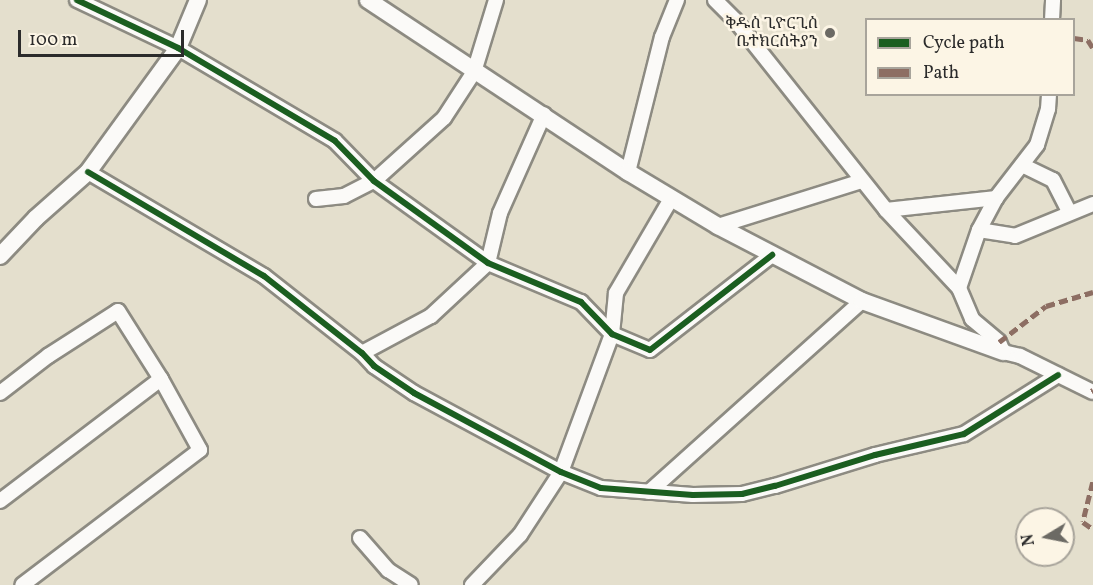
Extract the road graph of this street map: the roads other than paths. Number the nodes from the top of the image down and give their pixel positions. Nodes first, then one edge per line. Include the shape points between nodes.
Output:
1 (77, 0) edge
2 (198, 0) edge
3 (368, 0) edge
4 (496, 0) edge
5 (677, 0) edge
6 (715, 0) edge
7 (1053, 0) edge
8 (1052, 18) edge
9 (178, 48) junction
10 (474, 72) junction
11 (1049, 96) edge
12 (544, 114) junction
13 (1022, 165) junction
14 (88, 172) junction
15 (628, 172) junction
16 (374, 181) junction
17 (862, 181) junction
18 (996, 198) junction
19 (316, 199) dead end
20 (671, 199) junction
21 (1093, 204) edge
22 (886, 210) junction
23 (1069, 212) junction
24 (718, 226) junction
25 (980, 230) junction
26 (772, 255) junction
27 (0, 256) edge
28 (488, 263) junction
29 (959, 288) junction
30 (862, 302) junction
31 (612, 334) junction
32 (1003, 352) junction
33 (362, 353) junction
34 (1058, 375) junction
35 (161, 380) junction
36 (1093, 392) edge
37 (0, 393) edge
38 (561, 472) junction
39 (649, 492) junction
40 (0, 501) edge
41 (360, 538) dead end
42 (21, 585) edge
43 (411, 585) edge
44 (472, 585) edge

1 - 9 street
2 - 9 street
3 - 10 street
4 - 10 street
5 - 15 street via 662,37
6 - 17 street
7 - 8 street
9 - 14 street
9 - 16 street via 335,141
10 - 12 street
10 - 16 street via 444,118
11 - 13 street via 1037,145
12 - 15 street
12 - 28 street via 500,213
13 - 18 street
13 - 23 street via 1053,180
14 - 27 street
14 - 33 street via 264,276
15 - 20 street
16 - 19 street via 344,196
16 - 28 street
17 - 22 street
17 - 24 street
18 - 22 street
18 - 25 street
20 - 24 street
20 - 31 street via 616,293
21 - 23 street
22 - 29 street
23 - 25 street via 1015,236
24 - 26 street
25 - 29 street
26 - 30 street
26 - 31 street via 650,351
28 - 31 street via 581,302
28 - 33 street via 430,316
29 - 32 street via 972,319 999,342
30 - 32 street
30 - 39 street
31 - 38 street
32 - 34 street
33 - 38 street via 414,393
34 - 36 street
34 - 39 street via 964,434 742,494
35 - 37 street via 118,311
35 - 40 street
35 - 42 street via 200,450
38 - 39 street via 601,488
38 - 44 street via 520,535
41 - 43 street via 388,570

